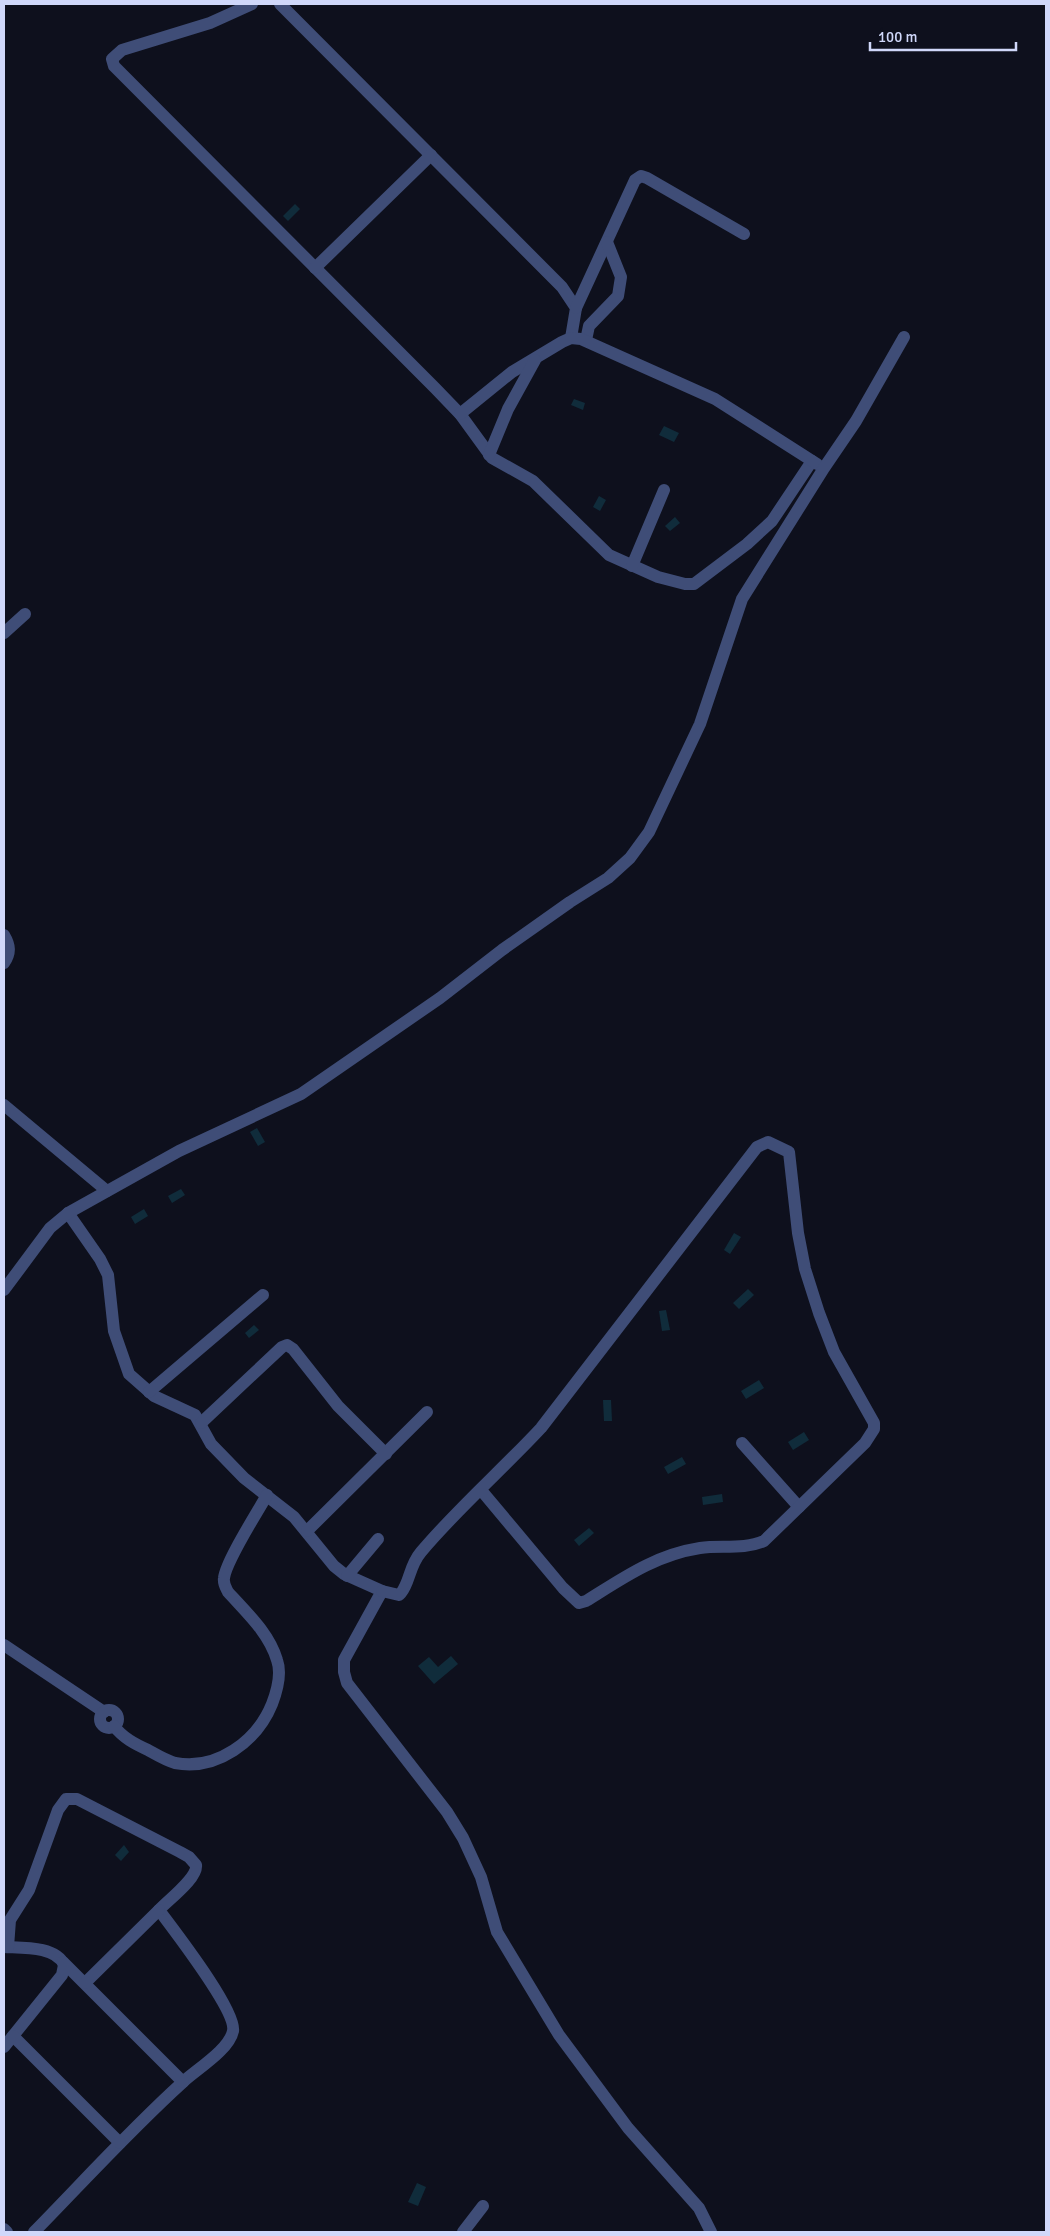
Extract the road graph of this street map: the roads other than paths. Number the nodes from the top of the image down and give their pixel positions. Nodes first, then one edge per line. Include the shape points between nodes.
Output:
1 (252, 4) edge
2 (280, 4) edge
3 (431, 155) junction
4 (744, 234) dead end
5 (607, 242) junction
6 (315, 268) junction
7 (576, 308) junction
8 (904, 337) dead end
9 (571, 338) junction
10 (586, 340) junction
11 (538, 356) junction
12 (460, 414) junction
13 (489, 455) junction
14 (812, 461) junction
15 (824, 468) junction
16 (664, 490) dead end
17 (632, 566) junction
18 (25, 614) dead end
19 (4, 633) edge
20 (4, 935) edge
21 (4, 962) edge
22 (4, 1105) edge
23 (107, 1191) junction
24 (68, 1212) junction
25 (4, 1290) edge
26 (264, 1295) dead end
27 (149, 1392) junction
28 (427, 1412) dead end
29 (201, 1424) junction
30 (742, 1443) dead end
31 (386, 1454) junction
32 (481, 1490) junction
33 (267, 1496) junction
34 (799, 1507) junction
35 (307, 1531) junction
36 (378, 1539) dead end
37 (347, 1576) junction
38 (382, 1591) junction
39 (4, 1645) edge
40 (158, 1910) junction
41 (6, 1947) edge
42 (63, 1962) junction
43 (85, 1983) junction
44 (13, 2036) junction
45 (4, 2047) edge
46 (183, 2082) junction
47 (120, 2143) junction
48 (483, 2206) dead end
49 (4, 2229) edge
50 (7, 2232) edge
51 (34, 2232) edge
52 (463, 2232) edge
53 (711, 2232) edge

1 - 6 street via 210,23 122,50 112,59 120,73
2 - 3 street
3 - 6 street
3 - 7 street via 562,287
4 - 5 street via 640,176 635,180
5 - 7 street
5 - 10 street via 621,277 618,296 589,326
6 - 12 street
7 - 9 street
8 - 15 street via 856,421
9 - 10 street
9 - 11 street
10 - 14 street via 715,399
11 - 12 street via 494,385
11 - 13 street via 508,409
12 - 13 street
13 - 17 street via 533,481 609,555
14 - 15 street
14 - 17 street via 772,521 698,581 685,584
15 - 23 street via 742,600 700,724 649,832 630,858 608,878 301,1094 179,1151
16 - 17 street
18 - 19 street
20 - 21 street via 10,948
22 - 23 street
23 - 24 street
24 - 25 street via 50,1228
24 - 27 street via 104,1267 117,1345 129,1374
26 - 27 street
27 - 29 street via 191,1412
28 - 31 street
29 - 31 street via 287,1345 338,1406
29 - 33 street via 211,1444
30 - 34 street
31 - 35 street
32 - 34 street via 563,1588 579,1602 665,1556 700,1548 755,1545 770,1536
32 - 34 street via 541,1428 729,1181 758,1147 768,1142 789,1152 800,1242 818,1313 834,1352 874,1423 865,1443
32 - 38 street via 421,1552 401,1593
33 - 35 street
33 - 39 street via 229,1563 224,1582 228,1592 256,1622 277,1659 279,1675 276,1694 265,1719 236,1749 212,1760 192,1763 162,1758 125,1738 114,1726 108,1728 102,1724 104,1712
35 - 37 street via 326,1558
36 - 37 street
37 - 38 street
38 - 53 street via 344,1660 347,1683 448,1812 481,1877 497,1932 559,2035 628,2128 699,2208
40 - 41 street via 194,1874 197,1868 193,1860 111,1816 69,1798 58,1810 29,1890 10,1920
40 - 43 street
40 - 46 street via 232,2018 233,2030 227,2044
41 - 42 street via 48,1952
42 - 43 street
42 - 44 street via 62,1976
43 - 46 street
44 - 45 street
44 - 47 street
46 - 47 street
47 - 51 street
48 - 52 street
49 - 50 street

